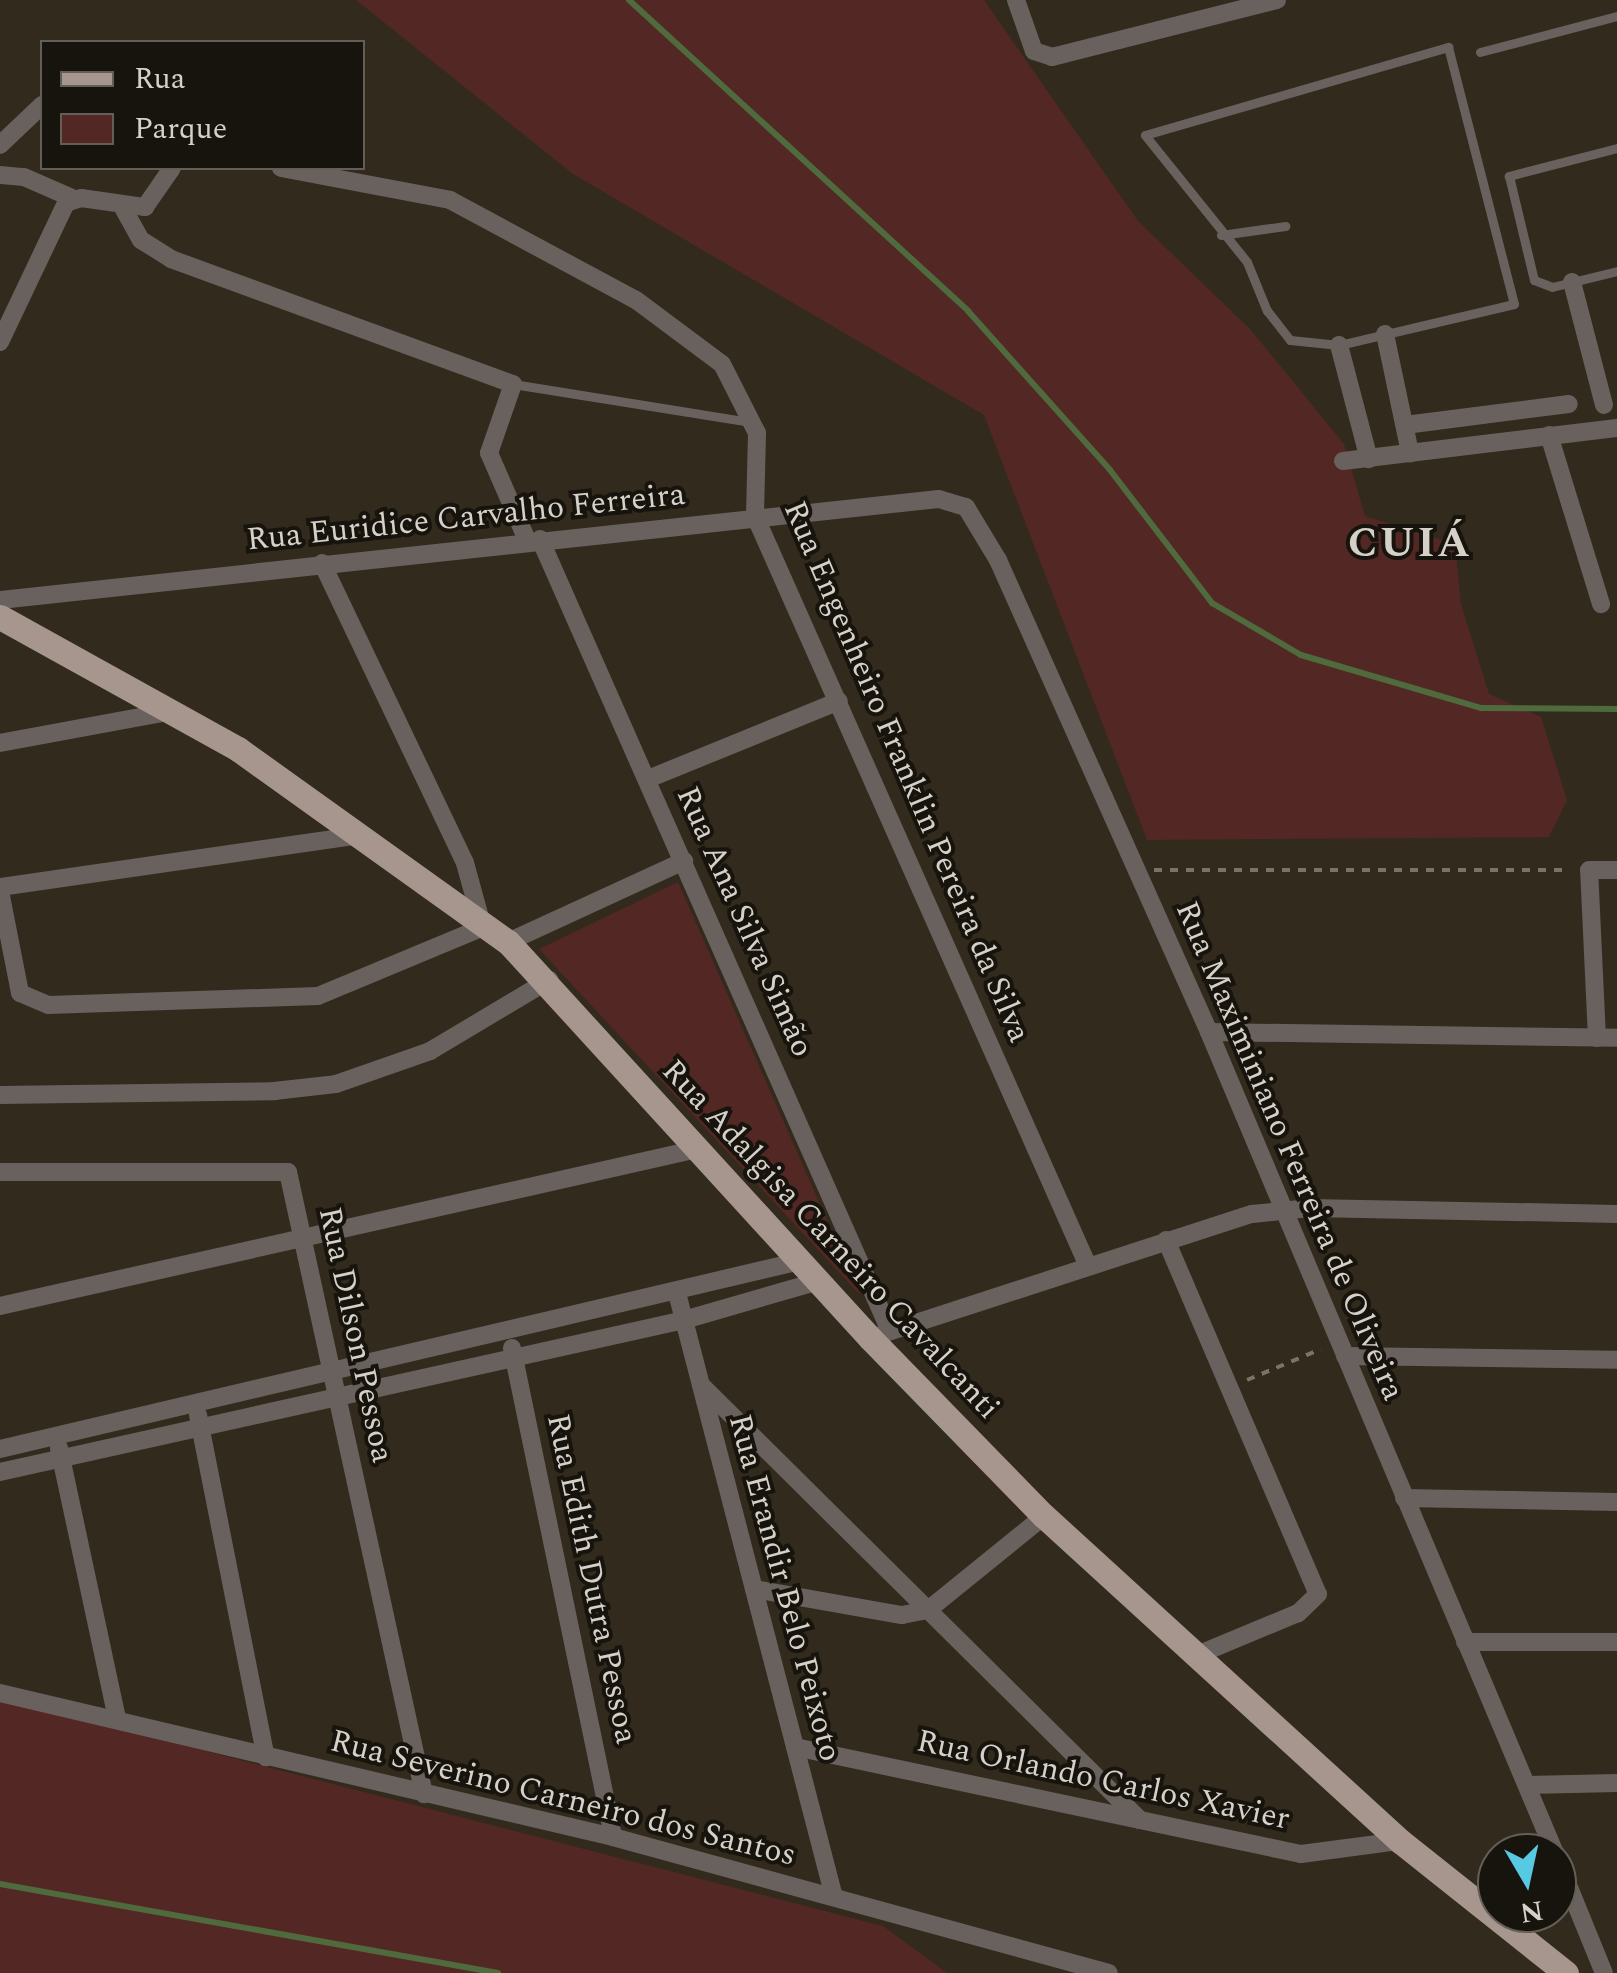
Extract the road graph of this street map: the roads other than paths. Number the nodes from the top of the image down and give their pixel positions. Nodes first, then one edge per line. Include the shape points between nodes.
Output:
1 (1016, 0) edge
2 (1277, 0) edge
3 (1617, 16) edge
4 (1480, 52) dead end
5 (40, 107) edge
6 (0, 146) edge
7 (1617, 148) edge
8 (171, 170) edge
9 (288, 170) edge
10 (0, 175) edge
11 (74, 200) junction
12 (122, 206) junction
13 (1285, 226) dead end
14 (1220, 235) junction
15 (1617, 271) edge
16 (1572, 282) junction
17 (1385, 334) junction
18 (0, 342) edge
19 (1339, 345) junction
20 (513, 384) junction
21 (1569, 404) dead end
22 (1604, 404) dead end
23 (754, 422) junction
24 (1405, 425) junction
25 (1617, 428) edge
26 (1549, 435) junction
27 (1410, 453) junction
28 (1369, 459) junction
29 (1343, 462) dead end
30 (939, 499) joint
31 (755, 516) junction
32 (534, 540) junction
33 (322, 563) junction
34 (0, 600) edge
35 (1601, 604) dead end
36 (0, 616) edge
37 (840, 701) junction
38 (172, 711) junction
39 (0, 743) edge
40 (648, 779) junction
41 (360, 835) junction
42 (684, 860) junction
43 (1617, 870) edge
44 (0, 889) edge
45 (484, 924) junction
46 (508, 942) junction
47 (549, 980) junction
48 (1210, 1032) junction
49 (1598, 1038) junction
50 (1617, 1038) edge
51 (0, 1095) edge
52 (698, 1150) junction
53 (0, 1172) edge
54 (1285, 1209) junction
55 (1617, 1214) edge
56 (302, 1236) junction
57 (1166, 1240) junction
58 (800, 1261) junction
59 (1088, 1266) junction
60 (818, 1281) junction
61 (677, 1293) junction
62 (0, 1306) edge
63 (684, 1320) junction
64 (508, 1333) junction
65 (880, 1334) junction
66 (1342, 1349) junction
67 (514, 1356) junction
68 (1617, 1360) edge
69 (333, 1374) junction
70 (700, 1384) junction
71 (338, 1395) junction
72 (195, 1405) junction
73 (200, 1426) junction
74 (56, 1437) junction
75 (0, 1449) edge
76 (61, 1457) junction
77 (0, 1472) edge
78 (1404, 1498) junction
79 (1617, 1502) edge
80 (1044, 1516) junction
81 (754, 1588) junction
82 (928, 1610) junction
83 (1465, 1642) junction
84 (1617, 1642) edge
85 (1197, 1655) junction
86 (0, 1693) edge
87 (117, 1719) junction
88 (795, 1746) junction
89 (266, 1757) junction
90 (1617, 1783) edge
91 (1527, 1785) junction
92 (424, 1794) junction
93 (1140, 1820) junction
94 (1547, 1833) edge
95 (613, 1837) junction
96 (1400, 1841) junction
97 (834, 1897) junction
98 (1577, 1907) edge
99 (1109, 1973) edge
100 (1566, 1973) edge
101 (1604, 1973) edge

1 - 2 street via 1031,46 1042,57
3 - 4 lane
5 - 6 street
7 - 16 lane via 1509,176 1534,280 1552,287
8 - 12 street via 145,207
9 - 23 street, Rua Engenheiro Franklin Pereira da Silva via 421,189 530,241 636,300 722,364
10 - 11 street via 24,177
11 - 12 street
11 - 18 street via 44,238
12 - 20 street via 142,240 170,259
13 - 14 lane
14 - 17 lane via 1144,135 1448,46 1514,304
14 - 19 lane via 1247,262 1267,311 1290,340
15 - 16 lane
16 - 22 street
17 - 19 lane
17 - 24 street
19 - 28 street
20 - 23 lane
20 - 32 street, Rua Ana Silva Simão via 489,452
21 - 24 street
23 - 31 street, Rua Engenheiro Franklin Pereira da Silva
24 - 27 street
25 - 26 street
26 - 27 street
26 - 35 street
27 - 28 street
28 - 29 street
30 - 31 street, Rua Euridice Carvalho Ferreira
30 - 48 street, Rua Maximiniano Ferreira de Oliveira via 966,507 980,521
31 - 32 street, Rua Euridice Carvalho Ferreira
31 - 37 street, Rua Engenheiro Franklin Pereira da Silva
32 - 33 street, Rua Euridice Carvalho Ferreira
32 - 40 street, Rua Ana Silva Simão
33 - 34 street, Rua Euridice Carvalho Ferreira
33 - 45 street via 465,863
36 - 38 main road, Rua Adalgisa Carneiro Cavalcanti
37 - 40 street
37 - 59 street, Rua Engenheiro Franklin Pereira da Silva
38 - 39 street
38 - 41 main road, Rua Adalgisa Carneiro Cavalcanti
40 - 42 street, Rua Ana Silva Simão
41 - 44 street
41 - 45 main road, Rua Adalgisa Carneiro Cavalcanti
42 - 46 street
42 - 65 street, Rua Ana Silva Simão
43 - 49 street via 1589,870
44 - 45 street via 20,993 48,1004 318,996
45 - 46 main road, Rua Adalgisa Carneiro Cavalcanti
46 - 47 main road, Rua Adalgisa Carneiro Cavalcanti
47 - 51 street via 430,1051 336,1084
47 - 52 main road, Rua Adalgisa Carneiro Cavalcanti
48 - 49 street
48 - 54 street, Rua Maximiniano Ferreira de Oliveira
49 - 50 street
52 - 56 street
52 - 58 main road, Rua Adalgisa Carneiro Cavalcanti
53 - 56 street, Rua Dilson Pessoa via 281,1168 292,1184
54 - 55 street
54 - 57 street
54 - 66 street, Rua Maximiniano Ferreira de Oliveira
56 - 62 street
56 - 69 street, Rua Dilson Pessoa
57 - 59 street
57 - 85 street via 1318,1594 1298,1613
58 - 60 main road, Rua Adalgisa Carneiro Cavalcanti
58 - 61 street
59 - 65 street
60 - 63 street
60 - 65 main road, Rua Adalgisa Carneiro Cavalcanti
61 - 63 street, Rua Erandir Belo Peixoto
61 - 64 street
63 - 67 street
63 - 70 street, Rua Erandir Belo Peixoto
64 - 67 street, Rua Edith Dutra Pessoa
64 - 69 street
65 - 80 main road, Rua Adalgisa Carneiro Cavalcanti
66 - 68 street
66 - 78 street, Rua Maximiniano Ferreira de Oliveira
67 - 71 street
67 - 95 street, Rua Edith Dutra Pessoa
69 - 71 street, Rua Dilson Pessoa
69 - 72 street
70 - 81 street, Rua Erandir Belo Peixoto
70 - 82 street
71 - 73 street
71 - 92 street, Rua Dilson Pessoa
72 - 73 street
72 - 74 street
73 - 76 street
73 - 89 street
74 - 75 street
74 - 76 street
76 - 77 street
76 - 87 street
78 - 79 street
78 - 83 street, Rua Maximiniano Ferreira de Oliveira
80 - 82 street
80 - 85 main road, Rua Adalgisa Carneiro Cavalcanti
81 - 82 street via 860,1610
81 - 88 street, Rua Erandir Belo Peixoto
82 - 93 street
83 - 84 street
83 - 91 street, Rua Maximiniano Ferreira de Oliveira
85 - 96 main road, Rua Adalgisa Carneiro Cavalcanti
86 - 87 street, Rua Severino Carneiro dos Santos
87 - 89 street, Rua Severino Carneiro dos Santos
88 - 93 street, Rua Orlando Carlos Xavier
88 - 97 street, Rua Erandir Belo Peixoto
89 - 92 street, Rua Severino Carneiro dos Santos
90 - 91 street
91 - 94 street, Rua Maximiniano Ferreira de Oliveira
92 - 95 street, Rua Severino Carneiro dos Santos
93 - 96 street, Rua Orlando Carlos Xavier via 1301,1854
95 - 97 street, Rua Severino Carneiro dos Santos
96 - 100 main road, Rua Adalgisa Carneiro Cavalcanti
97 - 99 street, Rua Severino Carneiro dos Santos
98 - 101 street, Rua Maximiniano Ferreira de Oliveira

